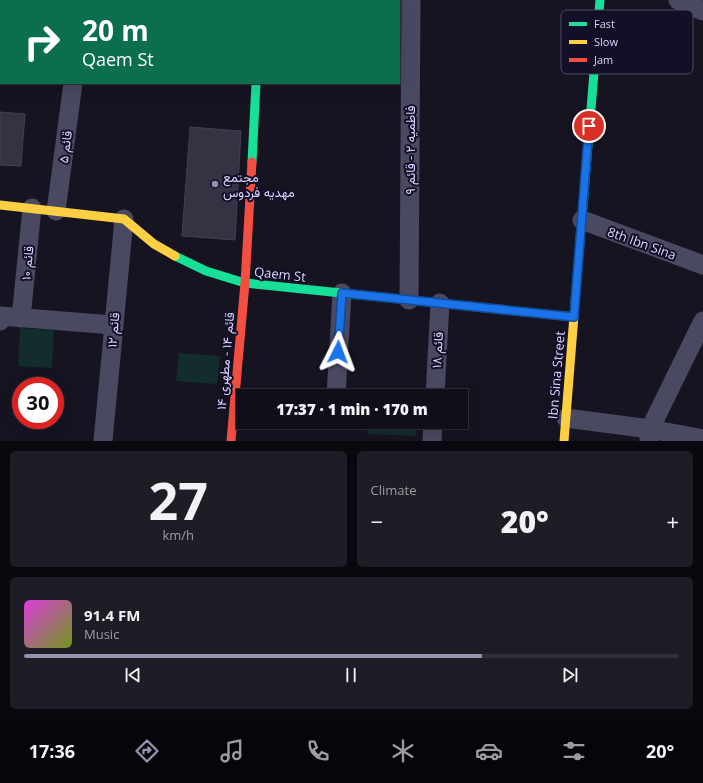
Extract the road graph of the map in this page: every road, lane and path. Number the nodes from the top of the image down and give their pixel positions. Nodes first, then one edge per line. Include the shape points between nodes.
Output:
1 (411, 0) edge
2 (600, 0) edge
3 (678, 0) edge
4 (599, 10) edge
5 (703, 11) edge
6 (594, 74) edge
7 (73, 84) edge
8 (256, 84) edge
9 (0, 205) edge
10 (32, 208) junction
11 (56, 211) junction
12 (124, 219) junction
13 (582, 220) junction
14 (703, 265) edge
15 (245, 283) junction
16 (342, 293) junction
17 (409, 300) junction
18 (440, 303) junction
19 (0, 316) edge
20 (574, 317) junction
21 (21, 318) junction
22 (0, 321) edge
23 (703, 321) edge
24 (113, 325) junction
25 (336, 389) edge
26 (435, 389) edge
27 (566, 418) junction
28 (433, 429) edge
29 (650, 435) edge
30 (703, 439) edge
31 (103, 441) edge
32 (231, 441) edge
33 (432, 441) edge
34 (564, 441) edge

1 - 17 street, فاطمیه ۲ - قائم ۹
2 - 4 street, Ibn Sina Street
3 - 5 street
6 - 13 street, Ibn Sina Street
7 - 11 street, قائم ۵
8 - 15 street, قائم ۱۴ - مطهری ۱۴
9 - 10 street
10 - 11 street
10 - 21 street, قائم ۱۰
11 - 12 street
12 - 15 street, Qaem St via 154,244 180,259 206,271
12 - 24 street, قائم ۱۲
13 - 14 street, 8th Ibn Sina
13 - 20 street, Ibn Sina Street
15 - 16 street, Qaem St
15 - 32 street, قائم ۱۴ - مطهری ۱۴
16 - 17 street, Qaem St
16 - 25 street
17 - 18 street, Qaem St
18 - 20 street, Qaem St
18 - 26 street, قائم ۱۸
19 - 21 street
19 - 22 street
20 - 27 street, Ibn Sina Street
21 - 24 street
23 - 29 street
24 - 31 street, قائم ۱۲
27 - 29 street
27 - 34 street, Ibn Sina Street
28 - 33 street
29 - 30 street

